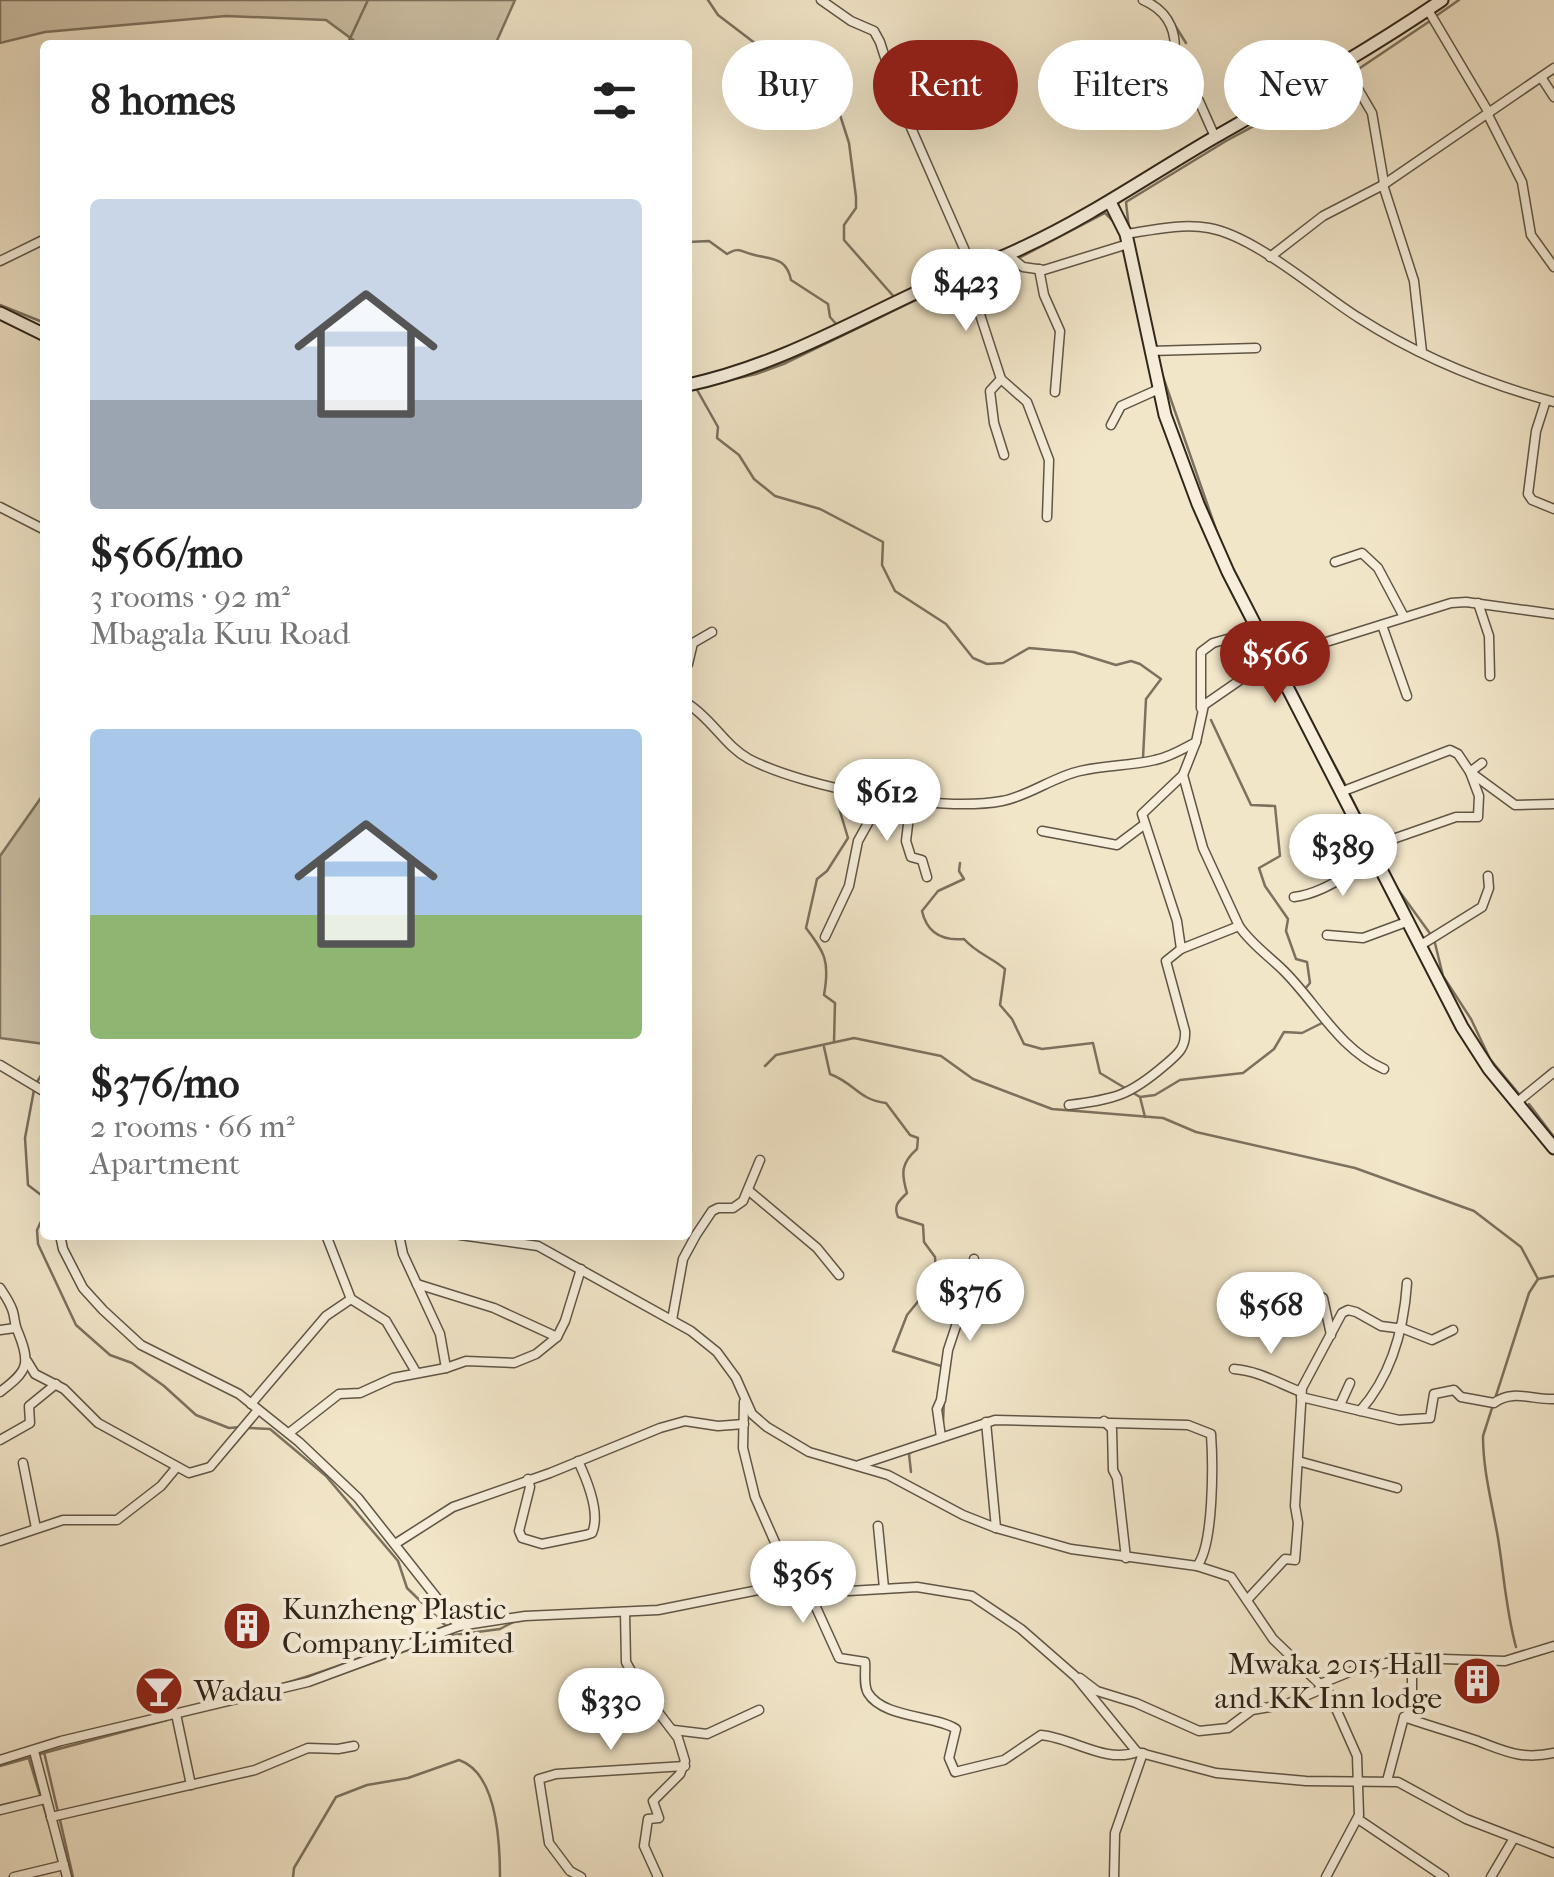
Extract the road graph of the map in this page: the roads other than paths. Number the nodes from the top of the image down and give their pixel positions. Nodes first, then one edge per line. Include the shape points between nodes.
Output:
1 (821, 0) edge
2 (1143, 0) edge
3 (1442, 0) edge
4 (1428, 10) junction
5 (1363, 53) edge
6 (1554, 68) edge
7 (1541, 77) junction
8 (1554, 97) edge
9 (1363, 98) edge
10 (1488, 114) junction
11 (1228, 130) edge
12 (1215, 137) junction
13 (1384, 184) junction
14 (1110, 202) junction
15 (1127, 239) junction
16 (40, 244) edge
17 (1008, 254) junction
18 (1270, 256) junction
19 (0, 261) edge
20 (1554, 267) edge
21 (1039, 270) junction
22 (967, 271) junction
23 (0, 313) edge
24 (40, 333) edge
25 (1256, 348) dead end
26 (1150, 351) junction
27 (1422, 352) junction
28 (1001, 379) junction
29 (692, 384) edge
30 (1159, 388) junction
31 (1054, 392) dead end
32 (1550, 401) edge
33 (1112, 425) dead end
34 (1004, 455) dead end
35 (0, 508) edge
36 (1554, 508) edge
37 (1047, 517) dead end
38 (40, 528) edge
39 (1336, 562) dead end
40 (1478, 603) junction
41 (1554, 614) edge
42 (1403, 615) junction
43 (1382, 625) junction
44 (1258, 630) junction
45 (712, 632) dead end
46 (692, 647) edge
47 (1274, 661) junction
48 (1490, 676) dead end
49 (1406, 696) dead end
50 (692, 707) edge
51 (1201, 708) junction
52 (1196, 742) junction
53 (1482, 762) dead end
54 (1470, 772) junction
55 (1184, 776) junction
56 (1341, 792) junction
57 (876, 794) junction
58 (912, 800) junction
59 (1554, 804) edge
60 (1145, 824) junction
61 (1042, 832) dead end
62 (1370, 847) junction
63 (1378, 860) junction
64 (1488, 876) dead end
65 (927, 878) dead end
66 (1294, 897) dead end
67 (1409, 921) junction
68 (1239, 926) junction
69 (1326, 935) dead end
70 (825, 937) dead end
71 (1421, 945) junction
72 (1181, 949) junction
73 (0, 1065) edge
74 (1384, 1069) dead end
75 (1554, 1072) edge
76 (40, 1088) edge
77 (1516, 1104) junction
78 (1069, 1105) dead end
79 (1554, 1148) edge
80 (760, 1160) dead end
81 (748, 1190) junction
82 (61, 1240) edge
83 (328, 1240) edge
84 (401, 1240) edge
85 (495, 1240) edge
86 (539, 1240) edge
87 (538, 1246) junction
88 (974, 1259) dead end
89 (580, 1269) junction
90 (839, 1275) dead end
91 (1407, 1283) dead end
92 (417, 1284) junction
93 (0, 1288) edge
94 (1286, 1296) dead end
95 (350, 1298) junction
96 (672, 1320) junction
97 (16, 1328) junction
98 (1399, 1329) junction
99 (0, 1330) edge
100 (1453, 1330) dead end
101 (1330, 1336) junction
102 (556, 1337) junction
103 (28, 1361) junction
104 (446, 1368) junction
105 (1234, 1369) dead end
106 (416, 1372) junction
107 (1350, 1383) dead end
108 (56, 1384) junction
109 (0, 1392) edge
110 (1301, 1394) junction
111 (745, 1395) junction
112 (1554, 1399) edge
113 (1340, 1405) junction
114 (255, 1407) junction
115 (1360, 1411) junction
116 (1104, 1421) junction
117 (986, 1422) junction
118 (744, 1424) junction
119 (289, 1433) junction
120 (940, 1436) junction
121 (0, 1440) edge
122 (578, 1460) junction
123 (1298, 1461) junction
124 (22, 1464) dead end
125 (854, 1466) junction
126 (176, 1468) junction
127 (528, 1480) junction
128 (1397, 1488) dead end
129 (878, 1526) dead end
130 (36, 1528) junction
131 (996, 1528) junction
132 (0, 1541) edge
133 (396, 1544) junction
134 (1126, 1558) junction
135 (1197, 1566) junction
136 (793, 1583) junction
137 (805, 1583) junction
138 (884, 1588) junction
139 (1247, 1600) junction
140 (625, 1612) junction
141 (458, 1626) junction
142 (1554, 1646) edge
143 (1412, 1658) junction
144 (1064, 1666) junction
145 (1322, 1686) junction
146 (758, 1710) dead end
147 (176, 1714) junction
148 (1404, 1717) junction
149 (674, 1730) junction
150 (354, 1746) dead end
151 (34, 1750) junction
152 (1140, 1753) junction
153 (1554, 1753) edge
154 (0, 1760) edge
155 (686, 1766) junction
156 (1387, 1780) junction
157 (1359, 1782) junction
158 (191, 1785) junction
159 (45, 1799) junction
160 (0, 1810) edge
161 (50, 1817) junction
162 (1358, 1819) junction
163 (1514, 1838) junction
164 (1554, 1853) edge
165 (64, 1865) junction
166 (657, 1875) edge
167 (14, 1877) edge
168 (66, 1877) edge
169 (581, 1877) edge
170 (646, 1877) edge
171 (1114, 1877) edge
172 (1326, 1877) edge
173 (1444, 1877) edge
174 (1492, 1877) edge

1 - 22 street via 880,42
2 - 12 street via 1158,8 1176,36 1173,66
3 - 4 street
4 - 5 street
4 - 10 street
6 - 7 street
7 - 8 street
7 - 10 street
9 - 13 street via 1372,113
10 - 13 street
10 - 20 street via 1522,182 1531,235
11 - 12 street
12 - 14 street
13 - 18 street via 1323,216
13 - 27 street via 1414,282
14 - 15 street
14 - 17 street
15 - 18 street via 1207,228
15 - 21 street
15 - 26 street
16 - 19 street
17 - 21 street via 1018,265
17 - 22 street
18 - 27 street via 1358,318
21 - 31 street via 1060,331
22 - 28 street
22 - 29 street via 776,360
23 - 24 street
25 - 26 street
26 - 30 street
27 - 32 street via 1484,382
28 - 34 street via 990,391
28 - 37 street via 1027,402 1049,460
30 - 33 street via 1121,406
30 - 44 street via 1186,474
32 - 36 street via 1536,430 1528,494
35 - 38 street
39 - 42 street via 1362,553 1378,568
40 - 41 street
40 - 42 street
40 - 48 street via 1489,636
42 - 43 street
43 - 47 street
43 - 49 street
44 - 47 street
44 - 51 street via 1213,643 1200,654
45 - 46 street
47 - 51 street
47 - 56 street
50 - 57 street via 753,761 788,776
51 - 52 street
52 - 55 street
52 - 58 street via 1153,761 1064,774 1003,801 956,806
53 - 54 street
54 - 56 street via 1450,750
54 - 59 street via 1515,805
54 - 62 street via 1478,817 1456,817
55 - 60 street via 1143,810
55 - 68 street via 1203,848
56 - 62 street
57 - 58 street
57 - 70 street via 849,886
58 - 65 street via 907,848 922,860
60 - 61 street via 1121,845
60 - 72 street
62 - 63 street
63 - 66 street
63 - 67 street
64 - 71 street via 1482,907
67 - 69 street via 1363,938
67 - 71 street
68 - 72 street
68 - 74 street via 1325,1023
71 - 77 street via 1462,1027
72 - 78 street via 1166,964 1184,1031 1180,1052 1132,1092
73 - 76 street
75 - 77 street
77 - 79 street
80 - 81 street
81 - 90 street
81 - 96 street via 738,1206 712,1211 696,1235 683,1259
82 - 114 street via 83,1288 141,1345
83 - 95 street
84 - 92 street
85 - 87 street
86 - 87 street
87 - 89 street
88 - 120 street via 970,1304 948,1350 936,1409
89 - 96 street
89 - 102 street
91 - 98 street
92 - 102 street via 494,1308
92 - 104 street via 440,1334
93 - 97 street
94 - 101 street via 1323,1298
95 - 106 street via 386,1321
95 - 114 street via 326,1316
96 - 111 street via 717,1352
97 - 99 street
97 - 103 street
98 - 100 street via 1432,1340
98 - 101 street via 1348,1310
98 - 115 street via 1387,1367
101 - 110 street
102 - 104 street via 514,1363 466,1361
103 - 108 street
103 - 109 street
104 - 106 street
105 - 110 street via 1264,1374
106 - 119 street via 339,1394
107 - 113 street
108 - 121 street via 29,1406 30,1423
108 - 126 street via 98,1424
110 - 113 street
110 - 123 street
111 - 118 street
111 - 125 street via 767,1427 809,1452
112 - 115 street via 1512,1395 1494,1403 1445,1390 1435,1393 1428,1418 1398,1420
113 - 115 street
114 - 119 street
114 - 126 street via 210,1467 189,1473
116 - 117 street
116 - 134 street via 1112,1430
116 - 135 street via 1188,1425 1211,1434 1208,1536
117 - 120 street
117 - 131 street
118 - 122 street via 672,1424
118 - 136 street via 755,1497
119 - 133 street
120 - 125 street
122 - 127 street
122 - 127 street via 596,1523 586,1536 542,1544 522,1538
123 - 128 street
123 - 139 street via 1296,1560 1285,1559
124 - 130 street
125 - 131 street via 888,1475
126 - 130 street via 116,1520 63,1520
127 - 133 street via 453,1507
129 - 138 street
130 - 132 street
131 - 134 street
133 - 141 street
134 - 135 street
135 - 139 street via 1231,1577
136 - 137 street
136 - 140 street
137 - 138 street
137 - 152 street via 839,1658 864,1662 870,1696 956,1729 948,1758 955,1772 1016,1754 1041,1735 1109,1756
138 - 144 street via 972,1596
139 - 145 street via 1273,1639
140 - 141 street
140 - 149 street via 626,1662
141 - 147 street via 308,1682
142 - 143 street via 1505,1662
143 - 145 street via 1357,1669
143 - 148 street via 1412,1712
144 - 145 street via 1098,1690 1199,1731 1225,1729 1252,1710 1287,1704
144 - 152 street
145 - 157 street via 1350,1736
146 - 149 street via 706,1734
147 - 151 street
147 - 158 street
148 - 153 street via 1499,1752
148 - 156 street
149 - 155 street
150 - 158 street via 308,1748
151 - 154 street
151 - 159 street
152 - 157 street via 1216,1773
152 - 171 street via 1115,1833
155 - 166 street via 653,1801 660,1818 648,1819 644,1846
155 - 169 street via 539,1779 549,1843
156 - 157 street
156 - 163 street
157 - 162 street
158 - 161 street
159 - 160 street
159 - 161 street
161 - 165 street
162 - 172 street
162 - 173 street
163 - 164 street
163 - 174 street
165 - 167 street
165 - 168 street
166 - 170 street

